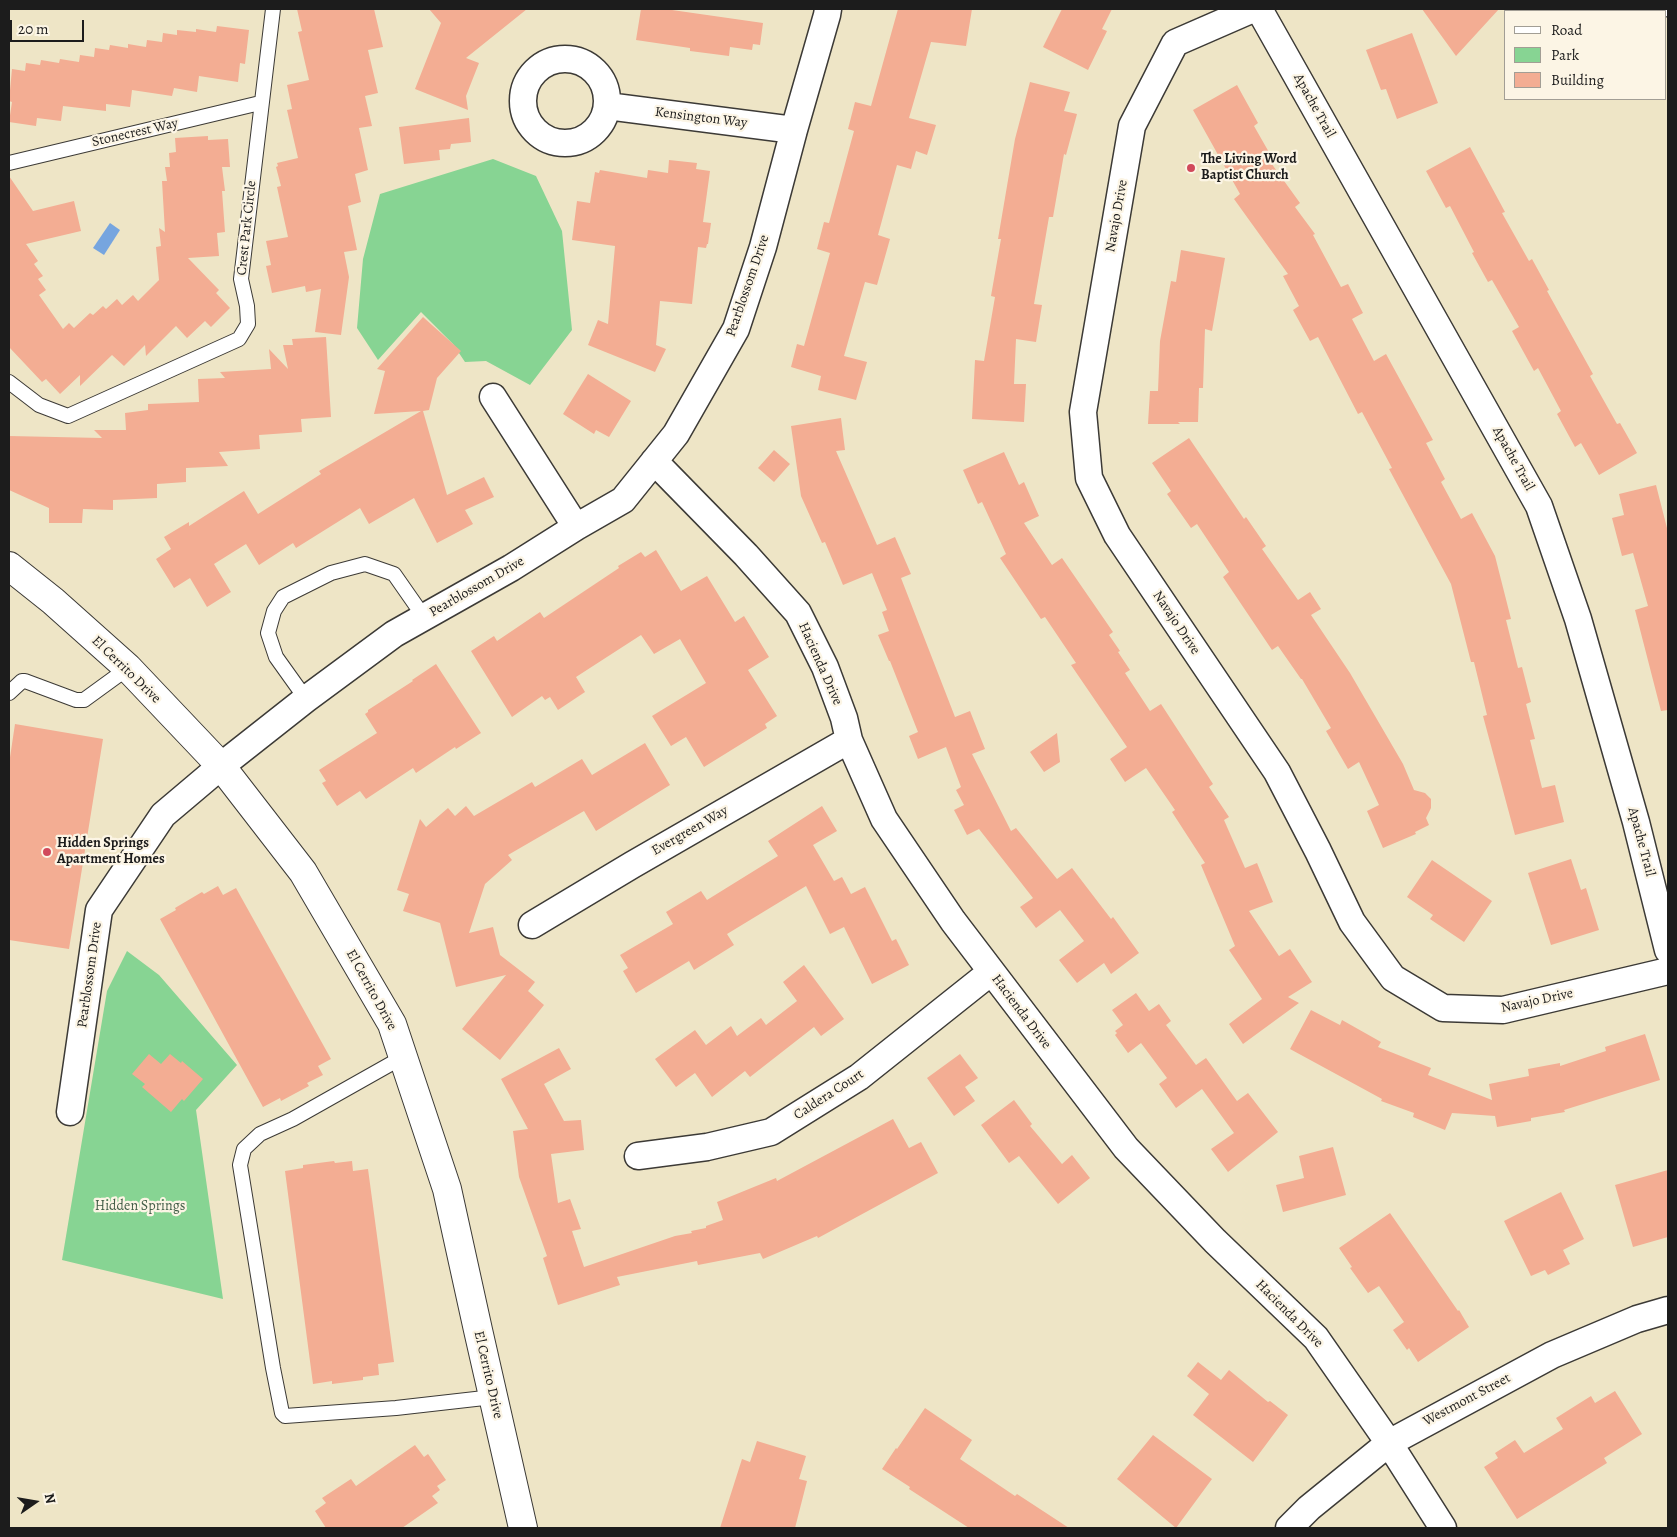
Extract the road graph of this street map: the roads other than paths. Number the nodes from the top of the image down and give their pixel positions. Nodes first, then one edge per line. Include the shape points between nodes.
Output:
1 (272, 9) edge
2 (828, 9) edge
3 (1253, 9) edge
4 (1259, 9) edge
5 (260, 103) junction
6 (607, 106) dead end
7 (794, 130) junction
8 (9, 163) edge
9 (9, 382) edge
10 (493, 398) dead end
11 (654, 461) junction
12 (576, 527) junction
13 (9, 566) edge
14 (424, 617) junction
15 (128, 668) junction
16 (9, 693) edge
17 (306, 699) junction
18 (850, 740) junction
19 (221, 766) junction
20 (532, 925) dead end
21 (1668, 950) edge
22 (1668, 971) edge
23 (991, 972) junction
24 (403, 1058) junction
25 (70, 1112) dead end
26 (638, 1156) dead end
27 (1668, 1310) edge
28 (493, 1397) junction
29 (1389, 1443) junction
30 (523, 1528) edge
31 (1288, 1528) edge
32 (1443, 1528) edge

1 - 5 lane, Crest Park Circle
2 - 7 street, Pearblossom Drive
3 - 22 street, Navajo Drive via 1176,44 1132,126 1083,412 1089,478 1117,535 1276,772 1352,922 1393,978 1443,1008 1503,1010
4 - 21 street, Apache Trail via 1539,506 1578,619 1636,822
5 - 8 lane, Stonecrest Way
5 - 9 lane, Crest Park Circle via 241,279 248,324 239,339 68,416 39,405
6 - 7 street, Kensington Way
7 - 11 street, Pearblossom Drive via 763,247 736,329 676,434
10 - 12 street
11 - 12 street, Pearblossom Drive via 623,500
11 - 18 street, Hacienda Drive via 746,554 798,614 825,667
12 - 14 street, Pearblossom Drive
13 - 15 street, El Cerrito Drive
14 - 17 street, Pearblossom Drive via 394,634
14 - 17 lane via 394,574 365,564 331,573 283,597 274,611 268,634 276,657
15 - 16 lane via 84,700 25,681
15 - 19 street, El Cerrito Drive
17 - 19 street, Pearblossom Drive
18 - 20 street, Evergreen Way
18 - 23 street, Hacienda Drive via 884,819
19 - 24 street, El Cerrito Drive via 303,872 392,1024
19 - 25 street, Pearblossom Drive via 163,815 99,910
23 - 26 street, Caldera Court via 859,1077 771,1132 707,1147
23 - 29 street, Hacienda Drive via 1126,1148 1215,1241 1316,1338
24 - 28 street, El Cerrito Drive via 447,1189
24 - 28 lane via 260,1134 244,1149 240,1165 282,1413 285,1416 396,1408
27 - 29 street, Westmont Street via 1637,1319 1552,1355
28 - 30 street, El Cerrito Drive
29 - 31 street, Westmont Street
29 - 32 street, Hacienda Drive

